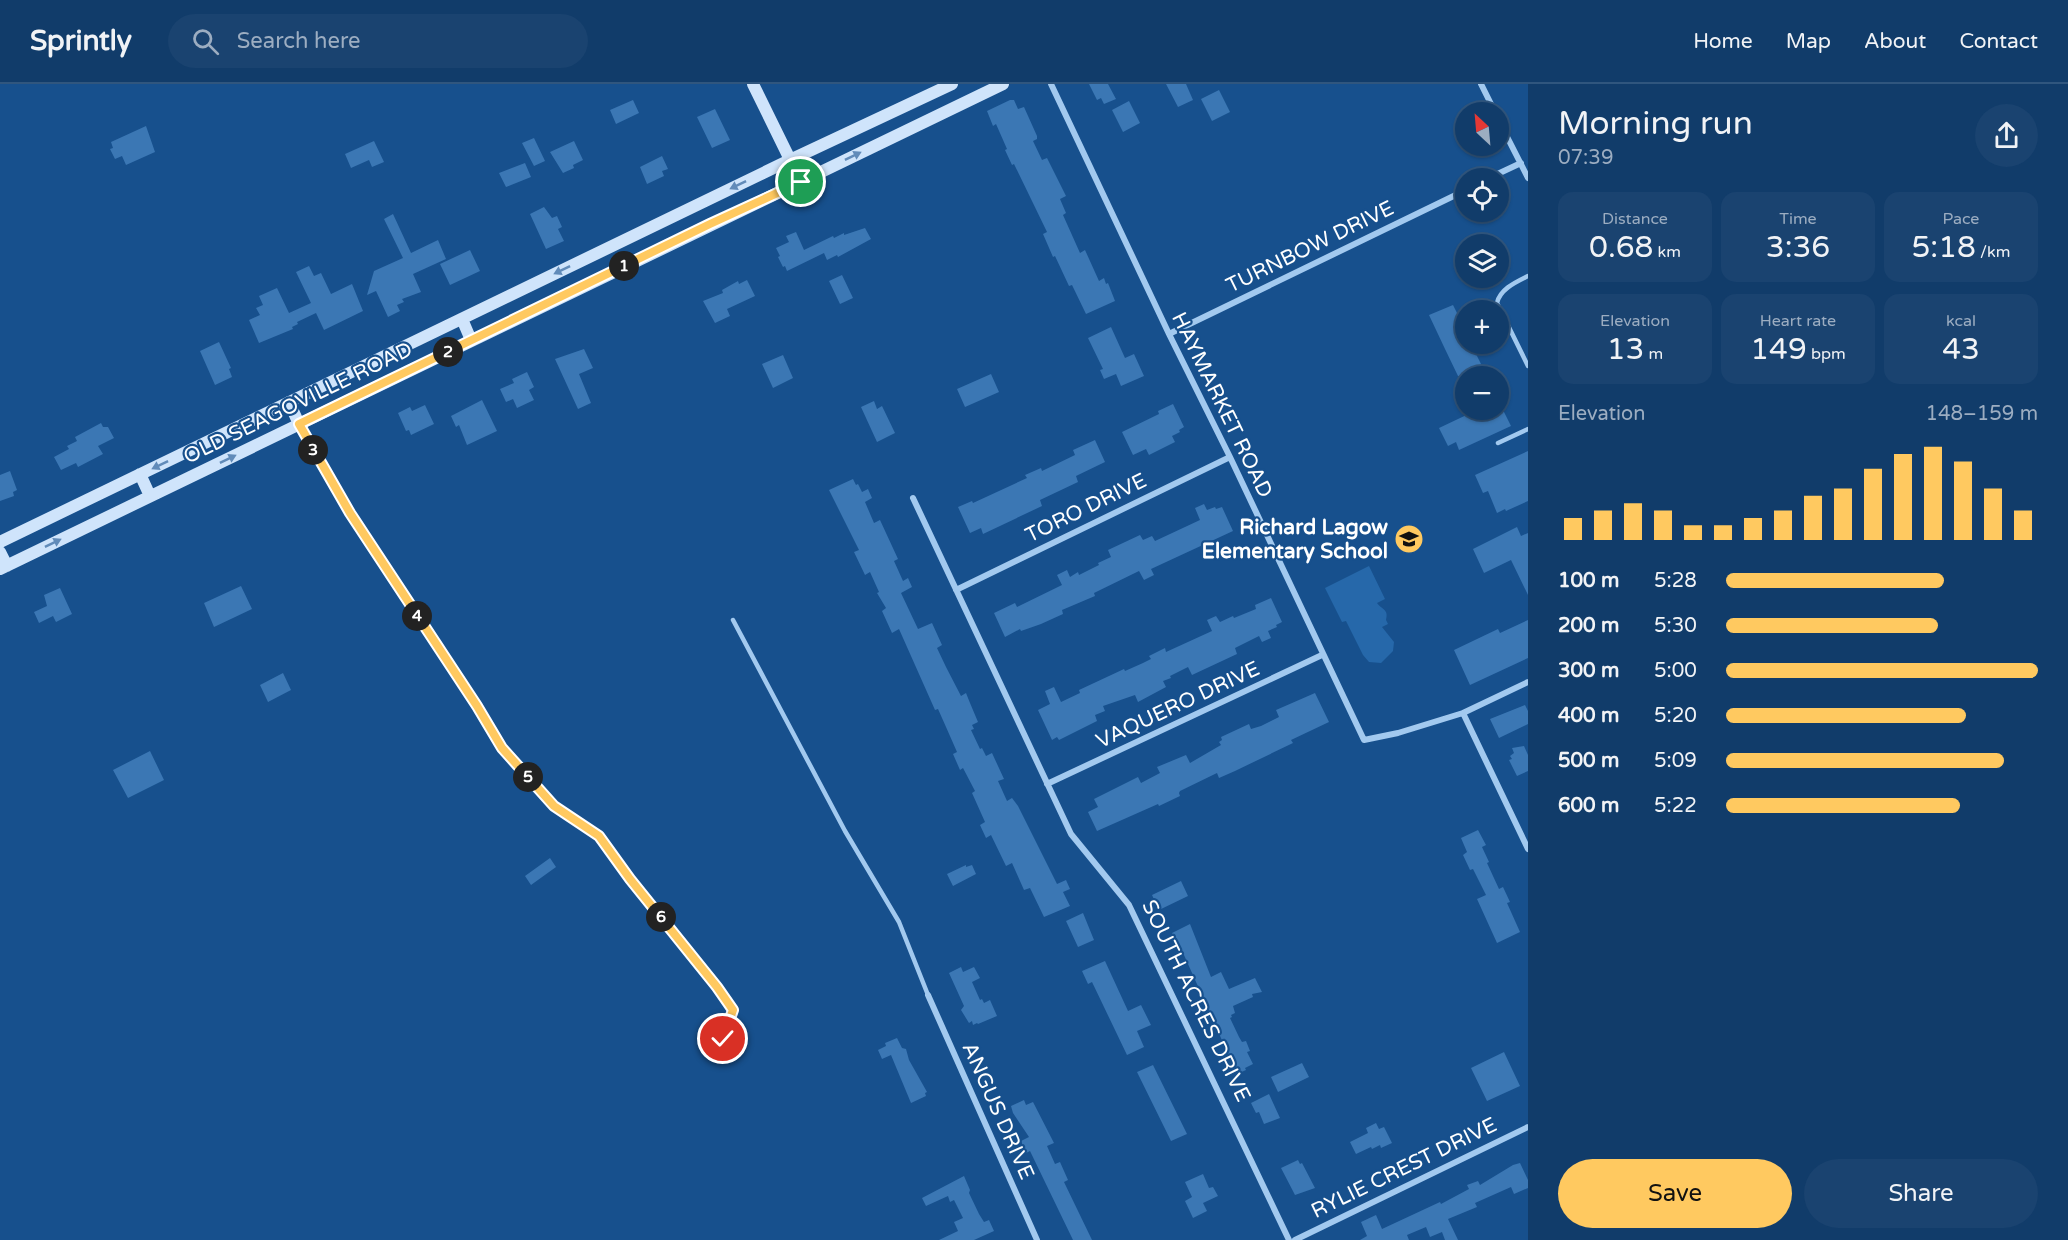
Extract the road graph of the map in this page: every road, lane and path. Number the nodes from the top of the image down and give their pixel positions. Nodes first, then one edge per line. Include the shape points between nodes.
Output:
1 (753, 84) edge
2 (952, 84) edge
3 (1003, 84) edge
4 (1051, 84) edge
5 (1481, 84) edge
6 (1490, 102) edge
7 (1509, 140) edge
8 (790, 160) junction
9 (1521, 163) junction
10 (1509, 169) edge
11 (1528, 178) edge
12 (801, 182) junction
13 (1455, 195) edge
14 (1528, 276) edge
15 (462, 319) junction
16 (1169, 334) junction
17 (471, 340) junction
18 (1528, 366) edge
19 (289, 402) junction
20 (299, 424) junction
21 (1528, 429) edge
22 (1498, 443) dead end
23 (1230, 457) junction
24 (140, 474) junction
25 (150, 496) junction
26 (912, 498) dead end
27 (0, 542) edge
28 (0, 552) edge
29 (3, 567) edge
30 (956, 590) junction
31 (733, 620) dead end
32 (1322, 656) junction
33 (1528, 682) edge
34 (477, 706) joint
35 (1463, 712) junction
36 (1047, 784) junction
37 (1528, 849) edge
38 (928, 995) joint
39 (723, 1039) dead end
40 (1528, 1126) edge
41 (1037, 1240) edge
42 (1289, 1240) edge
43 (1295, 1240) edge

1 - 8 main road
2 - 8 main road, OLD SEAGOVILLE ROAD
12 -> 3 main road, OLD SEAGOVILLE ROAD
4 - 16 street, HAYMARKET ROAD
5 - 6 street
7 - 9 street
8 - 12 main road
8 -> 15 main road, OLD SEAGOVILLE ROAD
9 - 10 street
9 - 11 street
12 - 17 main road, OLD SEAGOVILLE ROAD
13 - 16 street, TURNBOW DRIVE
14 - 18 lane via 1498,296 1497,303
15 - 17 main road
15 - 19 main road, OLD SEAGOVILLE ROAD
16 - 23 street, HAYMARKET ROAD
17 - 20 main road, OLD SEAGOVILLE ROAD
19 - 20 main road
19 -> 24 main road, OLD SEAGOVILLE ROAD
25 -> 20 main road, OLD SEAGOVILLE ROAD
20 - 34 lane via 350,513
21 - 22 lane
23 - 30 street, TORO DRIVE
23 - 32 street, HAYMARKET ROAD
24 - 25 main road
24 - 27 main road, OLD SEAGOVILLE ROAD
29 -> 25 main road, OLD SEAGOVILLE ROAD
26 - 30 street, SOUTH ACRES DRIVE
28 - 29 main road
30 - 36 street, SOUTH ACRES DRIVE
31 - 38 lane via 845,831 899,922
32 - 35 street, HAYMARKET ROAD via 1364,740
32 - 36 street, VAQUERO DRIVE
33 - 35 street
34 - 39 path via 502,748 554,806 599,836 717,987 733,1010
35 - 37 street
36 - 42 street, SOUTH ACRES DRIVE via 1071,834 1129,905
38 - 41 street, ANGUS DRIVE
40 - 43 street, RYLIE CREST DRIVE

